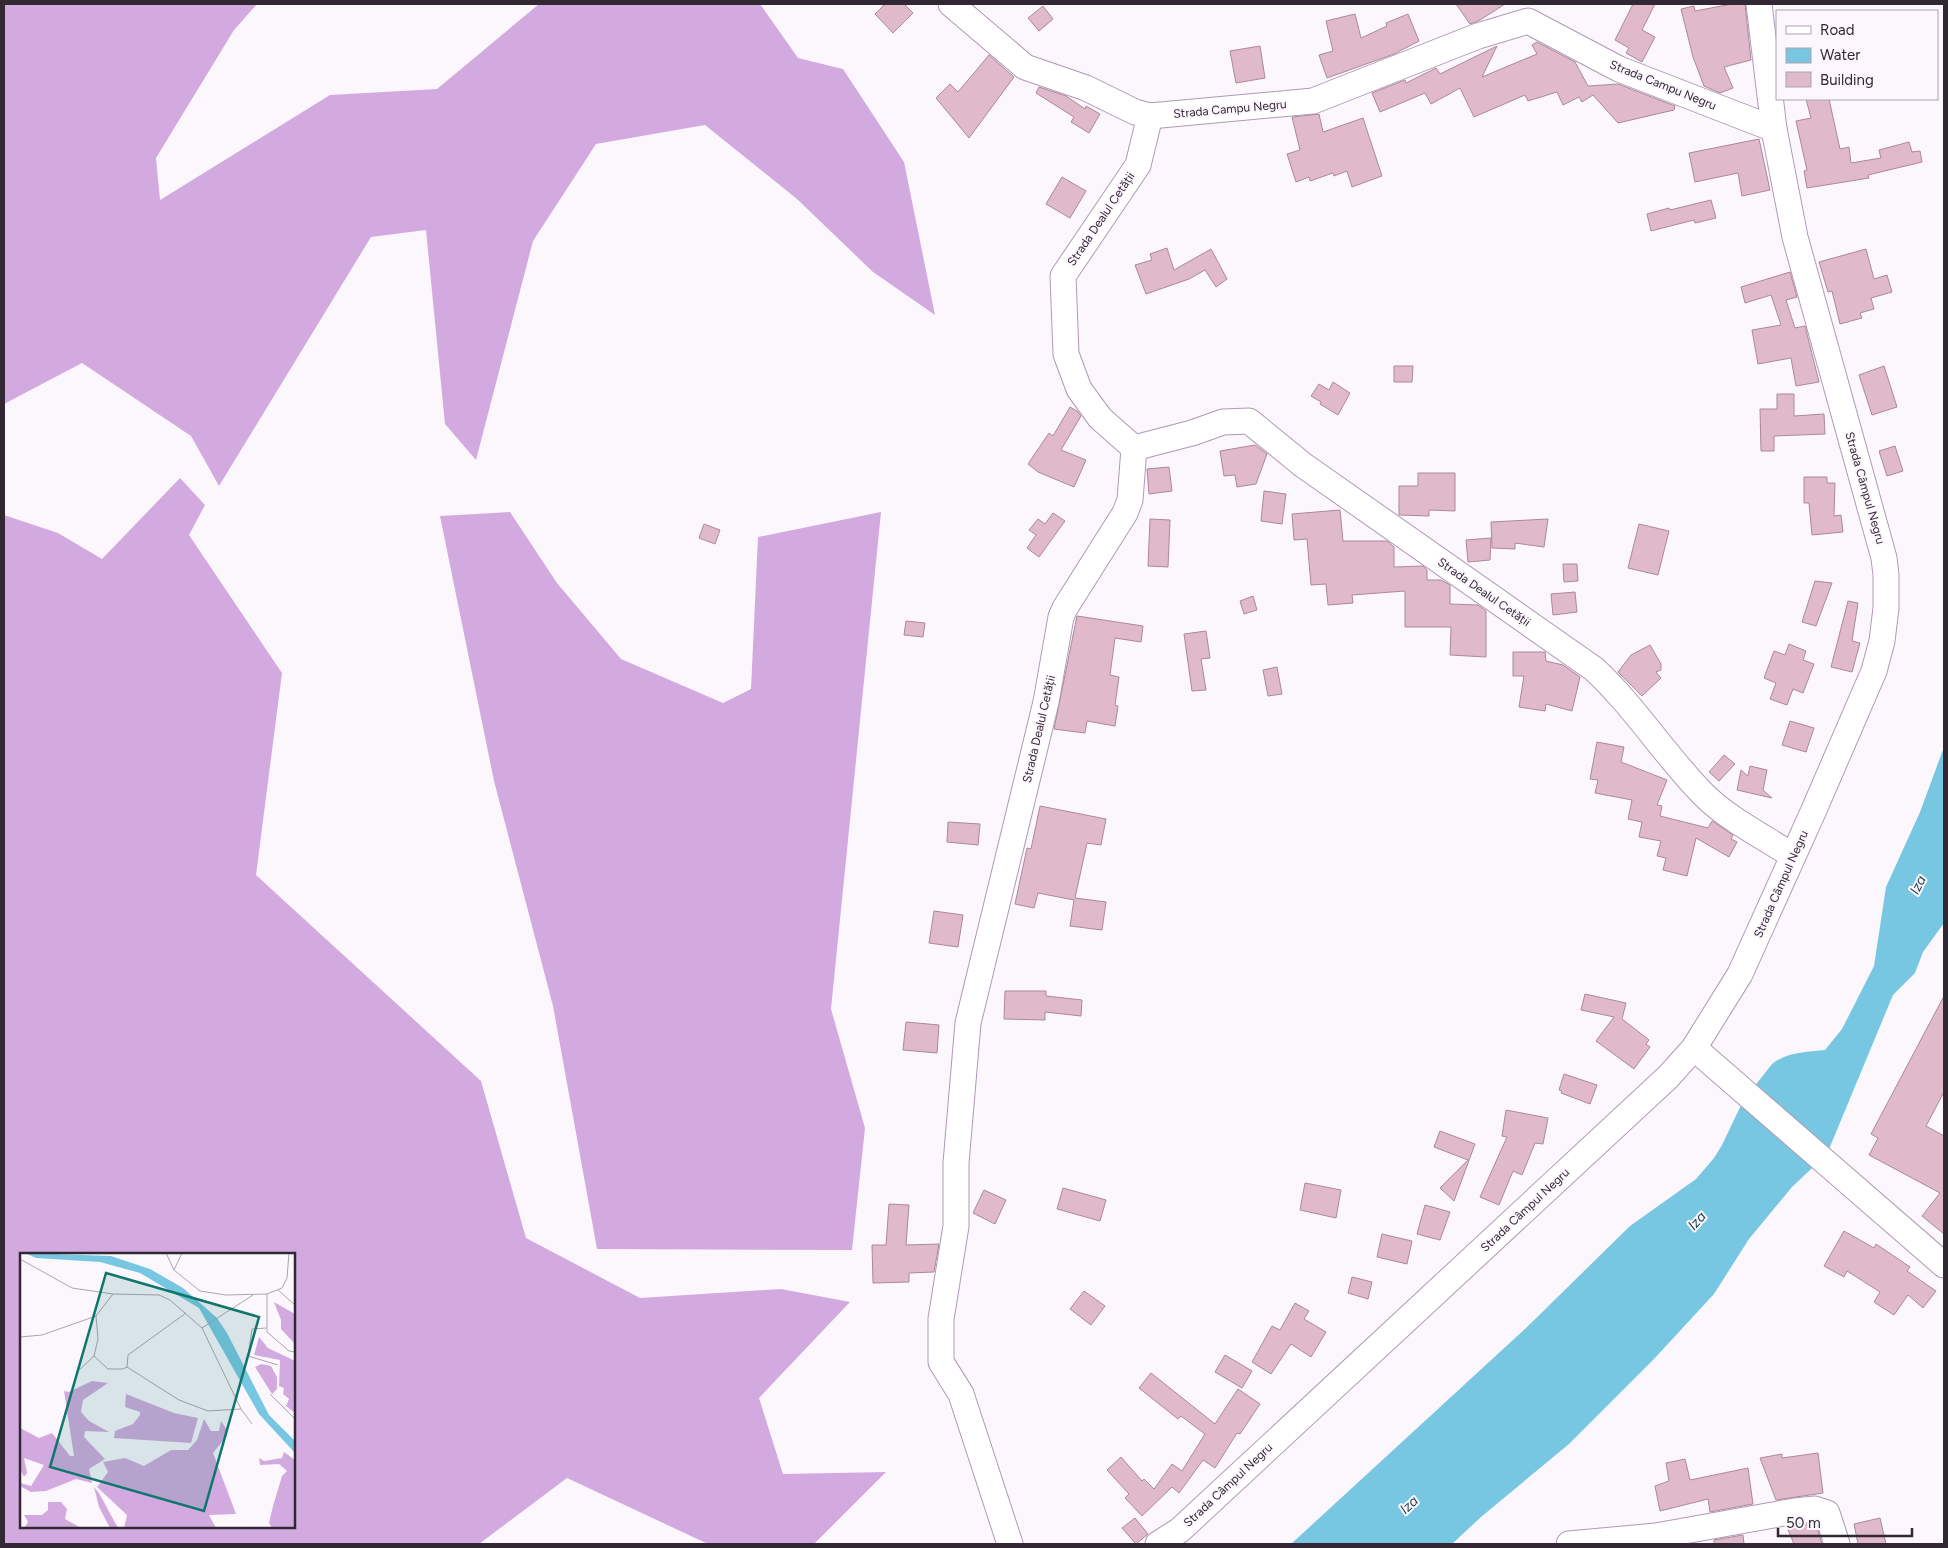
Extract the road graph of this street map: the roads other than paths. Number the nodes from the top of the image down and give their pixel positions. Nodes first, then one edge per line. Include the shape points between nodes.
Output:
1 (951, 4) edge
2 (1759, 4) edge
3 (1522, 12) edge
4 (1150, 116) junction
5 (1774, 129) junction
6 (1134, 448) junction
7 (1793, 856) junction
8 (1694, 1048) junction
9 (1944, 1265) edge
10 (1010, 1544) edge
11 (1158, 1544) edge
12 (1568, 1544) edge
13 (1837, 1544) edge

1 - 4 street, Strada Campu Negru via 1025,67 1086,88
2 - 5 street, Strada Câmpul Negru
3 - 4 street, Strada Campu Negru via 1478,36 1313,101
3 - 5 street, Strada Campu Negru via 1619,69
4 - 6 street, Strada Dealul Cetății via 1138,164 1063,276 1066,354 1079,389 1100,418
5 - 7 street, Strada Câmpul Negru via 1795,237 1880,539 1887,592 1882,641 1874,671
6 - 7 street, Strada Dealul Cetății via 1223,422 1249,422 1303,465 1594,669 1628,704 1669,758 1703,795
6 - 10 street, Strada Dealul Cetății via 1130,500 1125,513 1061,617 1046,702 968,1024 956,1163 956,1226 941,1319 941,1362 961,1394
7 - 8 street, Strada Câmpul Negru via 1740,974
8 - 9 street
8 - 11 street, Strada Câmpul Negru via 1668,1077 1180,1530
12 - 13 street via 1656,1536 1815,1509 1827,1513

